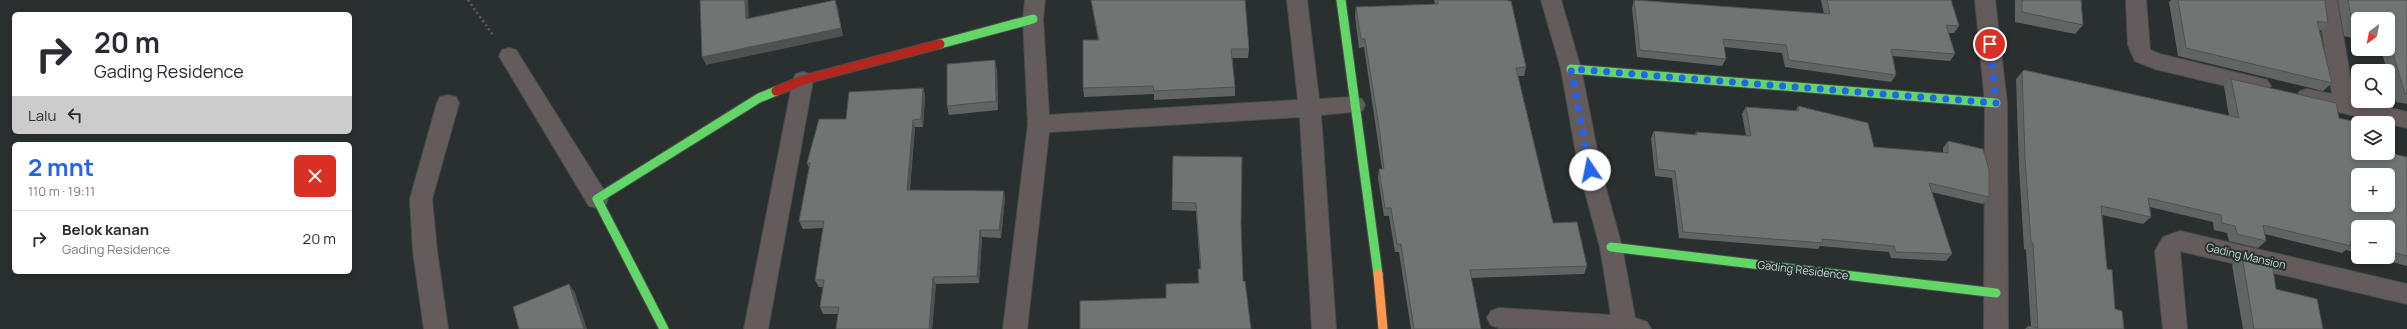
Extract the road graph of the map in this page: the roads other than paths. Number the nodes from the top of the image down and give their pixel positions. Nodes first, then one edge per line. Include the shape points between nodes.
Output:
1 (1297, 0) edge
2 (1341, 0) edge
3 (1551, 0) edge
4 (1985, 0) edge
5 (2136, 0) edge
6 (2327, 0) edge
7 (1034, 9) edge
8 (509, 56) road end
9 (1571, 69) junction
10 (803, 80) junction
11 (448, 103) dead end
12 (1996, 103) junction
13 (1354, 105) junction
14 (2344, 106) junction
15 (1310, 108) junction
16 (2407, 120) edge
17 (1039, 124) junction
18 (597, 199) junction
19 (1611, 247) junction
20 (1996, 293) junction
21 (2407, 294) edge
22 (1499, 318) dead end
23 (1632, 328) edge
24 (436, 329) edge
25 (664, 329) edge
26 (756, 329) edge
27 (1015, 329) edge
28 (1324, 329) edge
29 (1383, 329) edge
30 (1996, 329) edge
31 (2175, 329) edge

1 - 15 street
2 - 13 street
3 - 9 street
4 - 12 street
5 - 14 street via 2138,45 2142,55 2148,59
6 - 14 street
7 - 10 street via 923,50
7 - 17 street
8 - 18 street
9 - 12 street
9 - 19 street via 1590,170
10 - 18 street via 759,98
10 - 26 street
11 - 24 street via 421,198 425,251
12 - 20 street
13 - 15 street
13 - 29 street via 1374,237
14 - 16 street
15 - 17 street
15 - 28 street
17 - 27 street
18 - 25 street
19 - 20 street, Gading Residence
19 - 23 street
20 - 30 street
21 - 31 street, Gading Mansion via 2180,241 2173,242 2167,251
22 - 23 street

